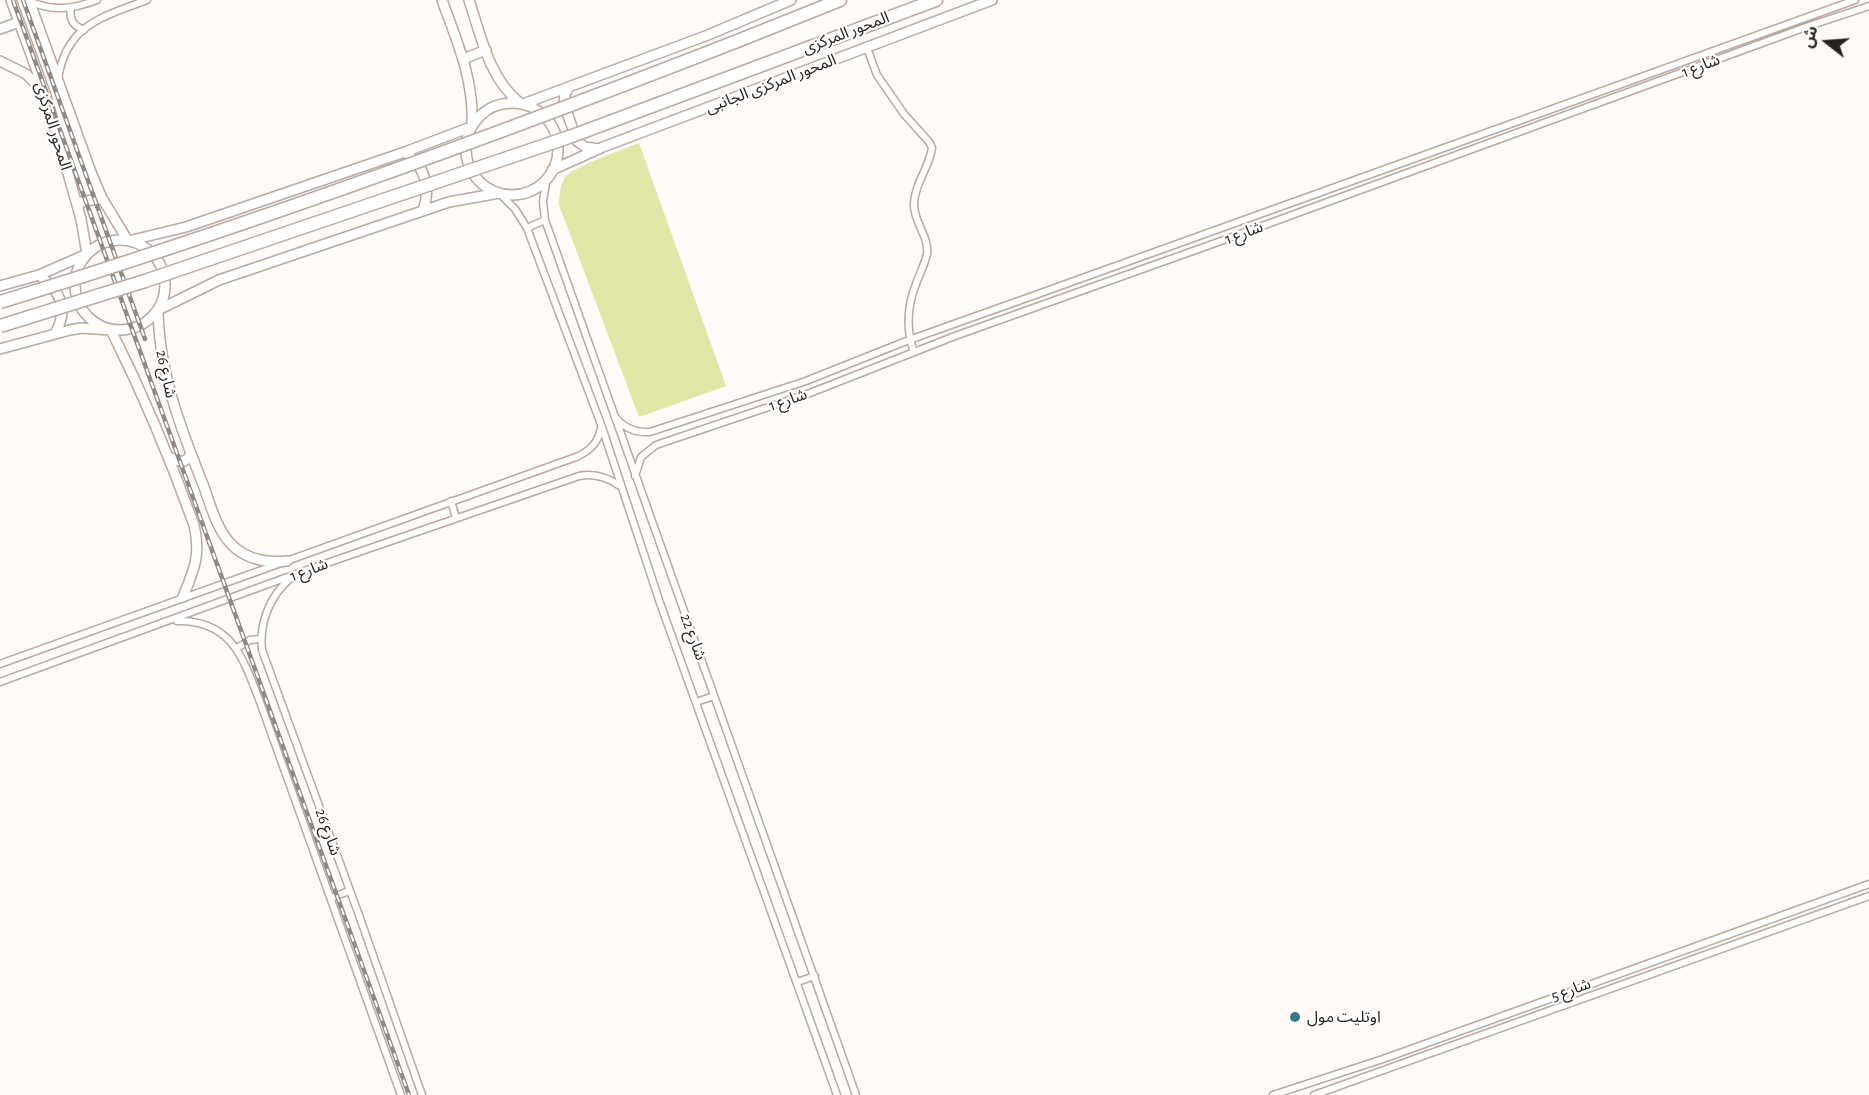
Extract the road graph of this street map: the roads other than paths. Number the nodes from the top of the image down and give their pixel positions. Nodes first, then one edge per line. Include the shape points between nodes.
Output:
1 (11, 0) edge
2 (97, 0) edge
3 (147, 0) edge
4 (442, 0) edge
5 (469, 0) edge
6 (791, 0) edge
7 (840, 0) edge
8 (936, 0) edge
9 (992, 0) edge
10 (1855, 0) edge
11 (29, 1) edge
12 (1869, 6) edge
13 (71, 8) junction
14 (19, 22) junction
15 (0, 29) edge
16 (84, 30) junction
17 (867, 48) junction
18 (486, 50) junction
19 (463, 59) junction
20 (0, 62) edge
21 (58, 83) junction
22 (569, 87) junction
23 (45, 93) junction
24 (522, 104) junction
25 (472, 126) junction
26 (600, 149) junction
27 (405, 152) junction
28 (1402, 162) junction
29 (550, 174) junction
30 (1406, 174) junction
31 (499, 193) junction
32 (102, 198) junction
33 (76, 203) junction
34 (423, 211) junction
35 (545, 220) junction
36 (527, 228) junction
37 (128, 241) junction
38 (87, 254) junction
39 (39, 275) junction
40 (0, 286) edge
41 (0, 302) edge
42 (158, 310) junction
43 (0, 326) edge
44 (111, 330) junction
45 (55, 334) junction
46 (909, 339) junction
47 (0, 349) edge
48 (914, 352) junction
49 (615, 417) junction
50 (602, 428) junction
51 (190, 453) junction
52 (169, 457) junction
53 (635, 476) junction
54 (620, 486) junction
55 (451, 501) junction
56 (456, 518) junction
57 (287, 561) junction
58 (295, 575) junction
59 (183, 597) junction
60 (170, 621) junction
61 (260, 639) junction
62 (237, 648) junction
63 (0, 664) edge
64 (0, 682) edge
65 (714, 696) junction
66 (696, 702) junction
67 (1869, 884) edge
68 (349, 891) junction
69 (1869, 896) edge
70 (331, 898) junction
71 (815, 975) junction
72 (797, 982) junction
73 (1544, 1000) junction
74 (1548, 1011) junction
75 (401, 1095) edge
76 (422, 1095) edge
77 (837, 1095) edge
78 (856, 1095) edge
79 (1273, 1095) edge
80 (1314, 1095) edge

1 - 14 main road, المحور المركزى
2 - 13 street
3 - 16 street via 110,14
4 - 19 main road
5 - 18 main road
6 - 22 main road
7 - 41 highway, المحور المركزى, bridge via 586,100 338,189
8 - 43 highway, المحور المركزى, bridge via 572,136
9 - 17 main road, المحور المركزى الجانبى
10 - 28 street, شارع 1
11 - 13 street via 50,8
11 - 21 main road, المحور المركزى
12 - 30 street, شارع 1
13 - 16 street via 71,19
14 - 15 main road
14 - 23 main road, المحور المركزى
16 - 21 street via 68,45
17 - 26 main road, المحور المركزى الجانبى
17 - 46 street via 877,75 932,148 914,203 927,254 912,293
18 - 19 main road
18 - 24 main road via 501,83
19 - 25 main road via 472,91
20 - 23 main road via 26,74
21 - 32 main road, المحور المركزى
22 - 24 main road
22 - 26 main road via 564,104 577,141 585,147
23 - 33 main road, المحور المركزى
24 - 25 main road via 505,103 489,108
24 - 29 main road via 538,111 554,130 557,154
25 - 27 main road
25 - 31 main road via 466,148 471,170 480,182
26 - 29 main road, المحور المركزى الجانبى
27 - 34 main road via 425,178 427,200
27 - 37 main road via 186,226
28 - 30 street
28 - 46 street, شارع 1
29 - 31 main road via 522,193
29 - 35 street, شارع 22 via 543,195
30 - 48 street, شارع 1
31 - 34 main road
31 - 36 street, شارع 22
32 - 33 main road
32 - 37 main road, المحور المركزى
33 - 38 main road, المحور المركزى
34 - 42 main road via 219,280
35 - 36 street
35 - 49 street, شارع 22
36 - 50 street, شارع 22
37 - 38 main road via 106,242
37 - 42 main road, المحور المركزى via 148,250 162,268 164,291
38 - 39 main road
38 - 44 main road via 76,274 78,303 94,323
39 - 40 main road
39 - 45 main road via 57,292 61,303 60,325
42 - 44 main road via 137,327
42 - 51 main road, شارع 26 via 165,378
44 - 45 main road via 81,328
44 - 52 main road, شارع 26
45 - 47 main road
46 - 48 street
46 - 49 street, شارع 1 via 806,381 655,431 634,431
48 - 53 street, شارع 1 via 656,446 641,458
49 - 53 street, شارع 22
50 - 54 street, شارع 22
50 - 55 street, شارع 1 via 592,447 576,457
51 - 52 main road via 182,462
51 - 57 main road, شارع 26 via 229,542 254,559
52 - 59 main road, شارع 26 via 197,539 195,567
53 - 65 street, شارع 22
54 - 56 street, شارع 1 via 601,476 586,474
54 - 66 street, شارع 22
55 - 56 street
55 - 57 street, شارع 1
56 - 58 street, شارع 1
57 - 59 street, شارع 1
58 - 60 street, شارع 1
58 - 61 street via 270,604
59 - 63 street, شارع 1
60 - 62 street, شارع 26 via 207,626 224,634
60 - 64 street, شارع 1
61 - 62 street
61 - 68 street, شارع 26
62 - 70 street, شارع 26
65 - 66 street
65 - 71 street, شارع 22
66 - 72 street, شارع 22
67 - 73 street, شارع 5
68 - 70 street
68 - 76 street, شارع 26
69 - 74 street, شارع 5
70 - 75 street, شارع 26
71 - 72 street
71 - 78 street, شارع 22
72 - 77 street, شارع 22
73 - 74 street
73 - 79 street, شارع 5
74 - 80 street, شارع 5

